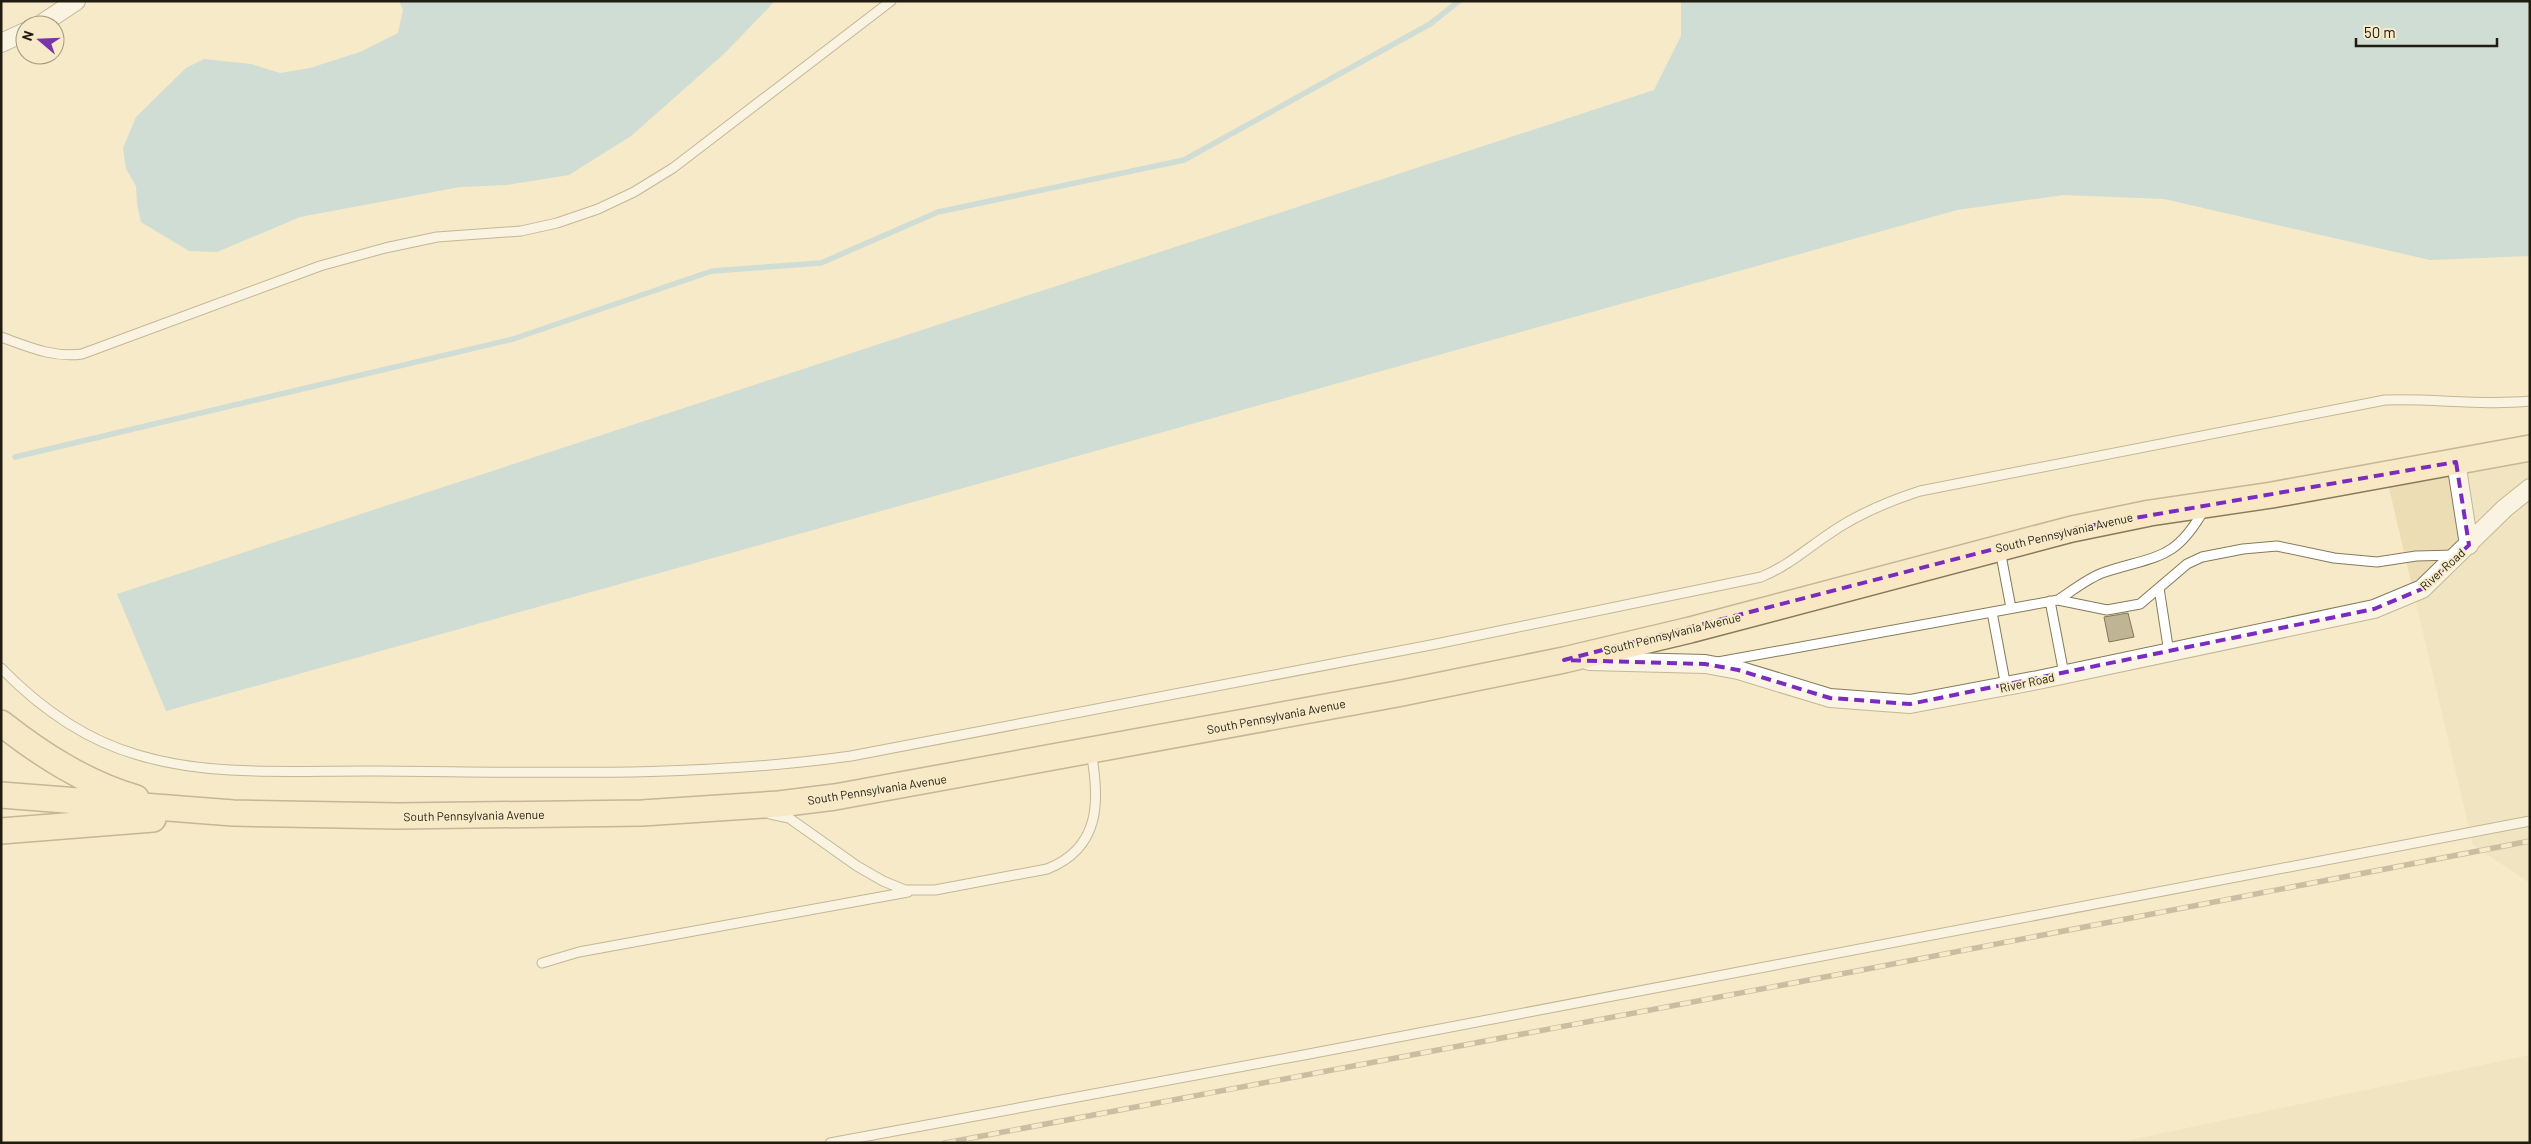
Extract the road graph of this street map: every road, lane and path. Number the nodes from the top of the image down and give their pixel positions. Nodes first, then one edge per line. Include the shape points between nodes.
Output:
1 (76, 1) edge
2 (891, 1) edge
3 (55, 15) edge
4 (15, 37) edge
5 (1, 43) edge
6 (1, 337) edge
7 (2530, 401) edge
8 (2530, 448) edge
9 (2456, 462) junction
10 (2530, 488) edge
11 (2207, 505) junction
12 (1999, 547) junction
13 (2464, 550) junction
14 (2159, 588) junction
15 (2054, 600) junction
16 (2011, 608) junction
17 (1992, 612) junction
18 (2169, 653) junction
19 (1564, 660) junction
20 (1705, 664) junction
21 (1, 668) edge
22 (2064, 674) junction
23 (2006, 686) junction
24 (1, 723) edge
25 (1091, 751) junction
26 (1, 796) edge
27 (726, 808) junction
28 (189, 810) junction
29 (233, 813) junction
30 (2530, 821) edge
31 (1, 831) edge
32 (916, 890) junction
33 (542, 963) dead end
34 (830, 1143) edge

1 - 3 street
2 - 6 lane via 673,168 598,209 521,231 437,237 385,248 330,264 82,354 66,357 46,353
4 - 5 street
7 - 21 lane via 2385,400 1920,492 1886,502 1855,517 1797,559 1761,578 1436,644 851,756 782,766 711,770 472,772 237,769 178,765 136,755 96,739 58,718 24,692
8 - 9 street, South Pennsylvania Avenue
9 - 11 street, South Pennsylvania Avenue
9 - 13 street, River Road
10 - 13 street, River Road via 2505,508
11 - 12 street, South Pennsylvania Avenue via 2080,527
11 - 15 lane via 2191,533 2159,557 2103,572
12 - 16 lane
12 - 19 street, South Pennsylvania Avenue via 1690,630
13 - 14 lane via 2377,562 2334,558 2277,546 2243,549 2202,557 2187,564
13 - 18 street, River Road via 2422,589 2374,609
14 - 15 lane via 2140,604 2107,610
14 - 18 lane
15 - 16 lane
15 - 22 lane
16 - 17 lane
17 - 20 lane
17 - 23 lane
18 - 22 street, River Road
19 - 20 street, River Road
19 - 25 street, South Pennsylvania Avenue
20 - 23 street, River Road via 1738,670 1830,698 1865,702 1910,704
22 - 23 street, River Road
24 - 28 street via 41,752 97,783 149,802
25 - 27 street, South Pennsylvania Avenue via 835,797
25 - 32 lane via 1097,784 1096,812 1082,844 1062,863 936,890
26 - 28 street, South Pennsylvania Avenue
27 - 29 street, South Pennsylvania Avenue via 642,813 398,816
27 - 32 lane via 789,818 883,881 905,890
28 - 29 street, South Pennsylvania Avenue
29 - 31 street
30 - 34 lane
32 - 33 lane via 579,952

